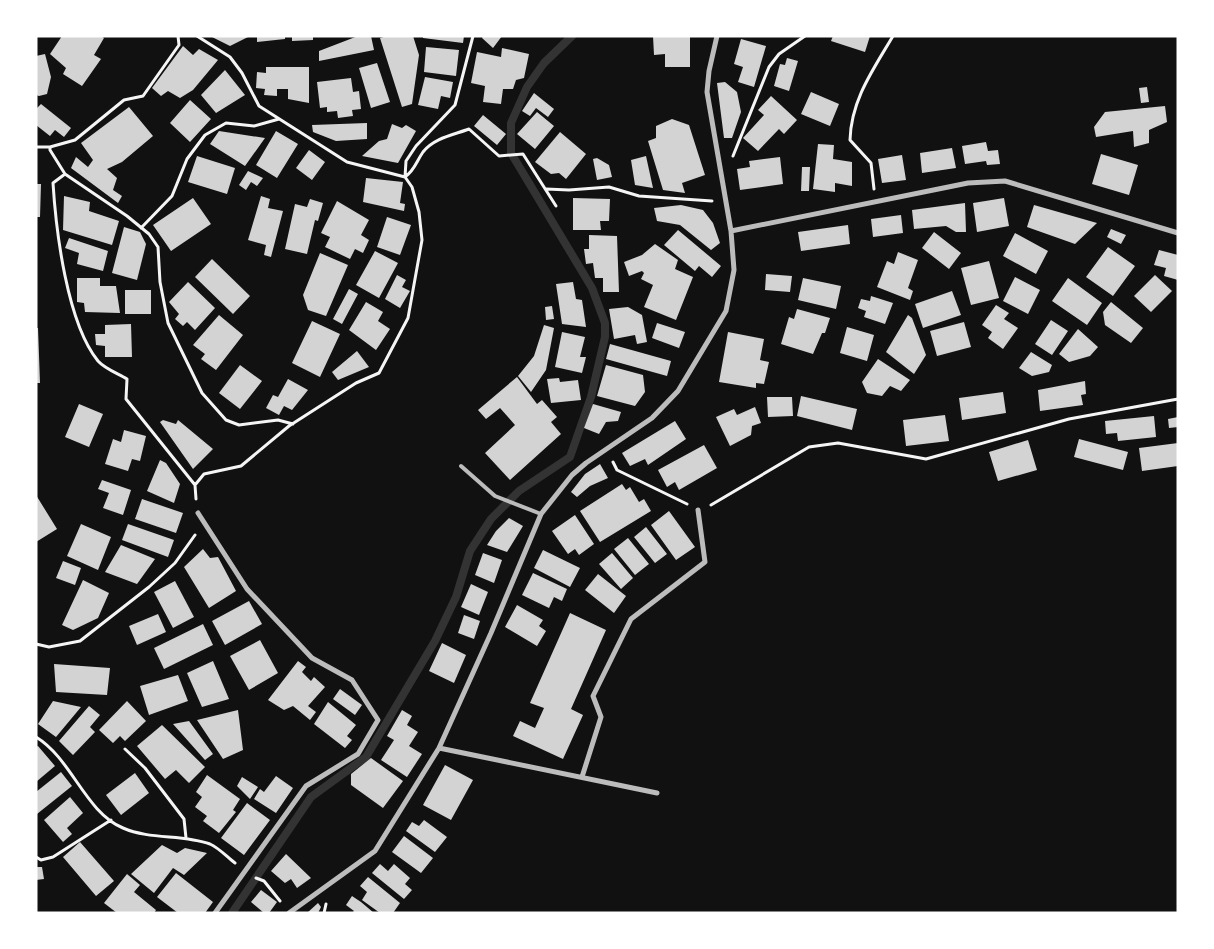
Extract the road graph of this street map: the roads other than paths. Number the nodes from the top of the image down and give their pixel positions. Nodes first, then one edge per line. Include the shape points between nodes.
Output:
1 (718, 36) edge
2 (731, 231) junction
3 (1178, 233) edge
4 (461, 466) dead end
5 (698, 510) road end
6 (198, 513) road end
7 (541, 514) junction
8 (440, 748) junction
9 (582, 777) junction
10 (657, 793) dead end
11 (290, 912) edge
12 (215, 913) edge

1 - 2 street via 707,92
2 - 3 street via 968,183 1005,181
2 - 7 street via 734,270 726,311 678,391 652,418 572,475
4 - 7 lane via 495,496
5 - 9 street via 704,562 631,619 594,696 601,717
6 - 12 street via 247,589 312,658 352,680 378,720 358,754 306,786
7 - 8 street
8 - 9 street
8 - 11 street via 375,851
9 - 10 street

